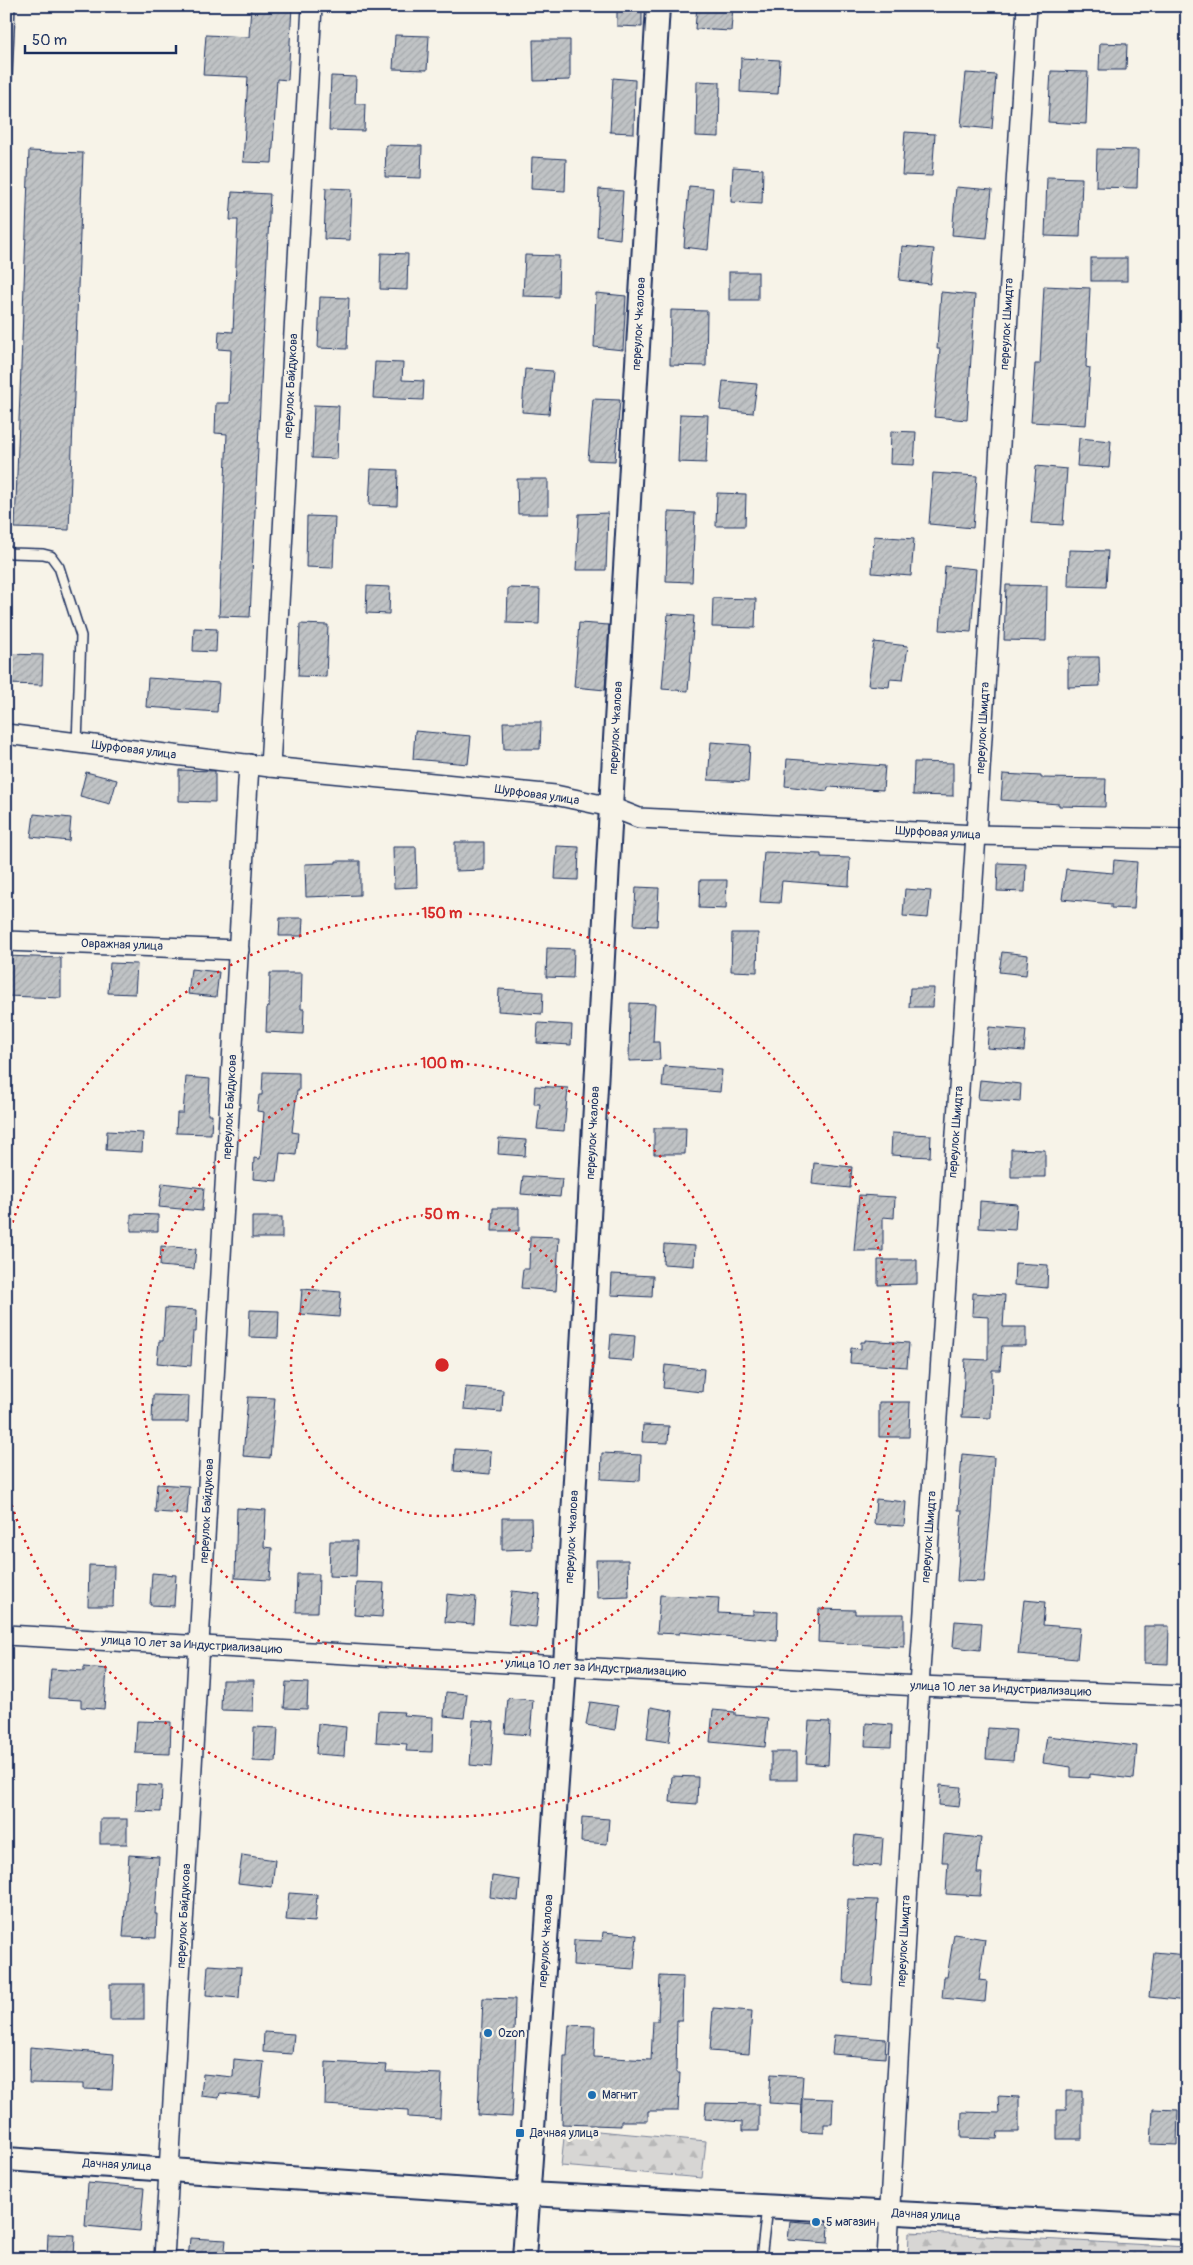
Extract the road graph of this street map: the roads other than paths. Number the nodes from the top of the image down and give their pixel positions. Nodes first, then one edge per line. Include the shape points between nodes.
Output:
1 (10, 6) edge
2 (312, 6) edge
3 (658, 6) edge
4 (1027, 6) edge
5 (6, 97) edge
6 (6, 550) edge
7 (6, 734) edge
8 (78, 743) junction
9 (250, 764) junction
10 (270, 766) junction
11 (611, 807) junction
12 (976, 836) junction
13 (1187, 839) edge
14 (6, 941) edge
15 (239, 950) junction
16 (6, 1635) edge
17 (199, 1645) junction
18 (565, 1666) junction
19 (918, 1686) junction
20 (1187, 1696) edge
21 (6, 2159) edge
22 (170, 2168) junction
23 (529, 2194) junction
24 (767, 2207) junction
25 (889, 2213) junction
26 (1187, 2228) edge
27 (164, 2259) edge
28 (524, 2259) edge
29 (761, 2259) edge
30 (887, 2259) edge

1 - 5 lane
2 - 10 street, переулок Байдукова
3 - 11 street, переулок Чкалова
4 - 12 street, переулок Шмидта
6 - 8 lane via 51,556 59,566 81,636
7 - 8 street, Шурфовая улица
8 - 9 street, Шурфовая улица
9 - 10 street, Шурфовая улица
9 - 15 street, переулок Байдукова
10 - 11 street, Шурфовая улица via 555,795
11 - 12 street, Шурфовая улица via 639,818
11 - 18 street, переулок Чкалова
12 - 13 street, Шурфовая улица
12 - 19 street, переулок Шмидта
14 - 15 street, Овражная улица
15 - 17 street, переулок Байдукова
16 - 17 street, улица 10 лет за Индустриализацию
17 - 18 street, улица 10 лет за Индустриализацию
17 - 22 street, переулок Байдукова
18 - 19 street, улица 10 лет за Индустриализацию
18 - 23 street, переулок Чкалова
19 - 20 street, улица 10 лет за Индустриализацию
19 - 25 street, переулок Шмидта
21 - 22 street, Дачная улица
22 - 23 street, Дачная улица
22 - 27 street, переулок Байдукова
23 - 24 street, Дачная улица
23 - 28 street, переулок Чкалова
24 - 25 street, Дачная улица
24 - 29 lane
25 - 26 street, Дачная улица
25 - 30 street, переулок Шмидта

